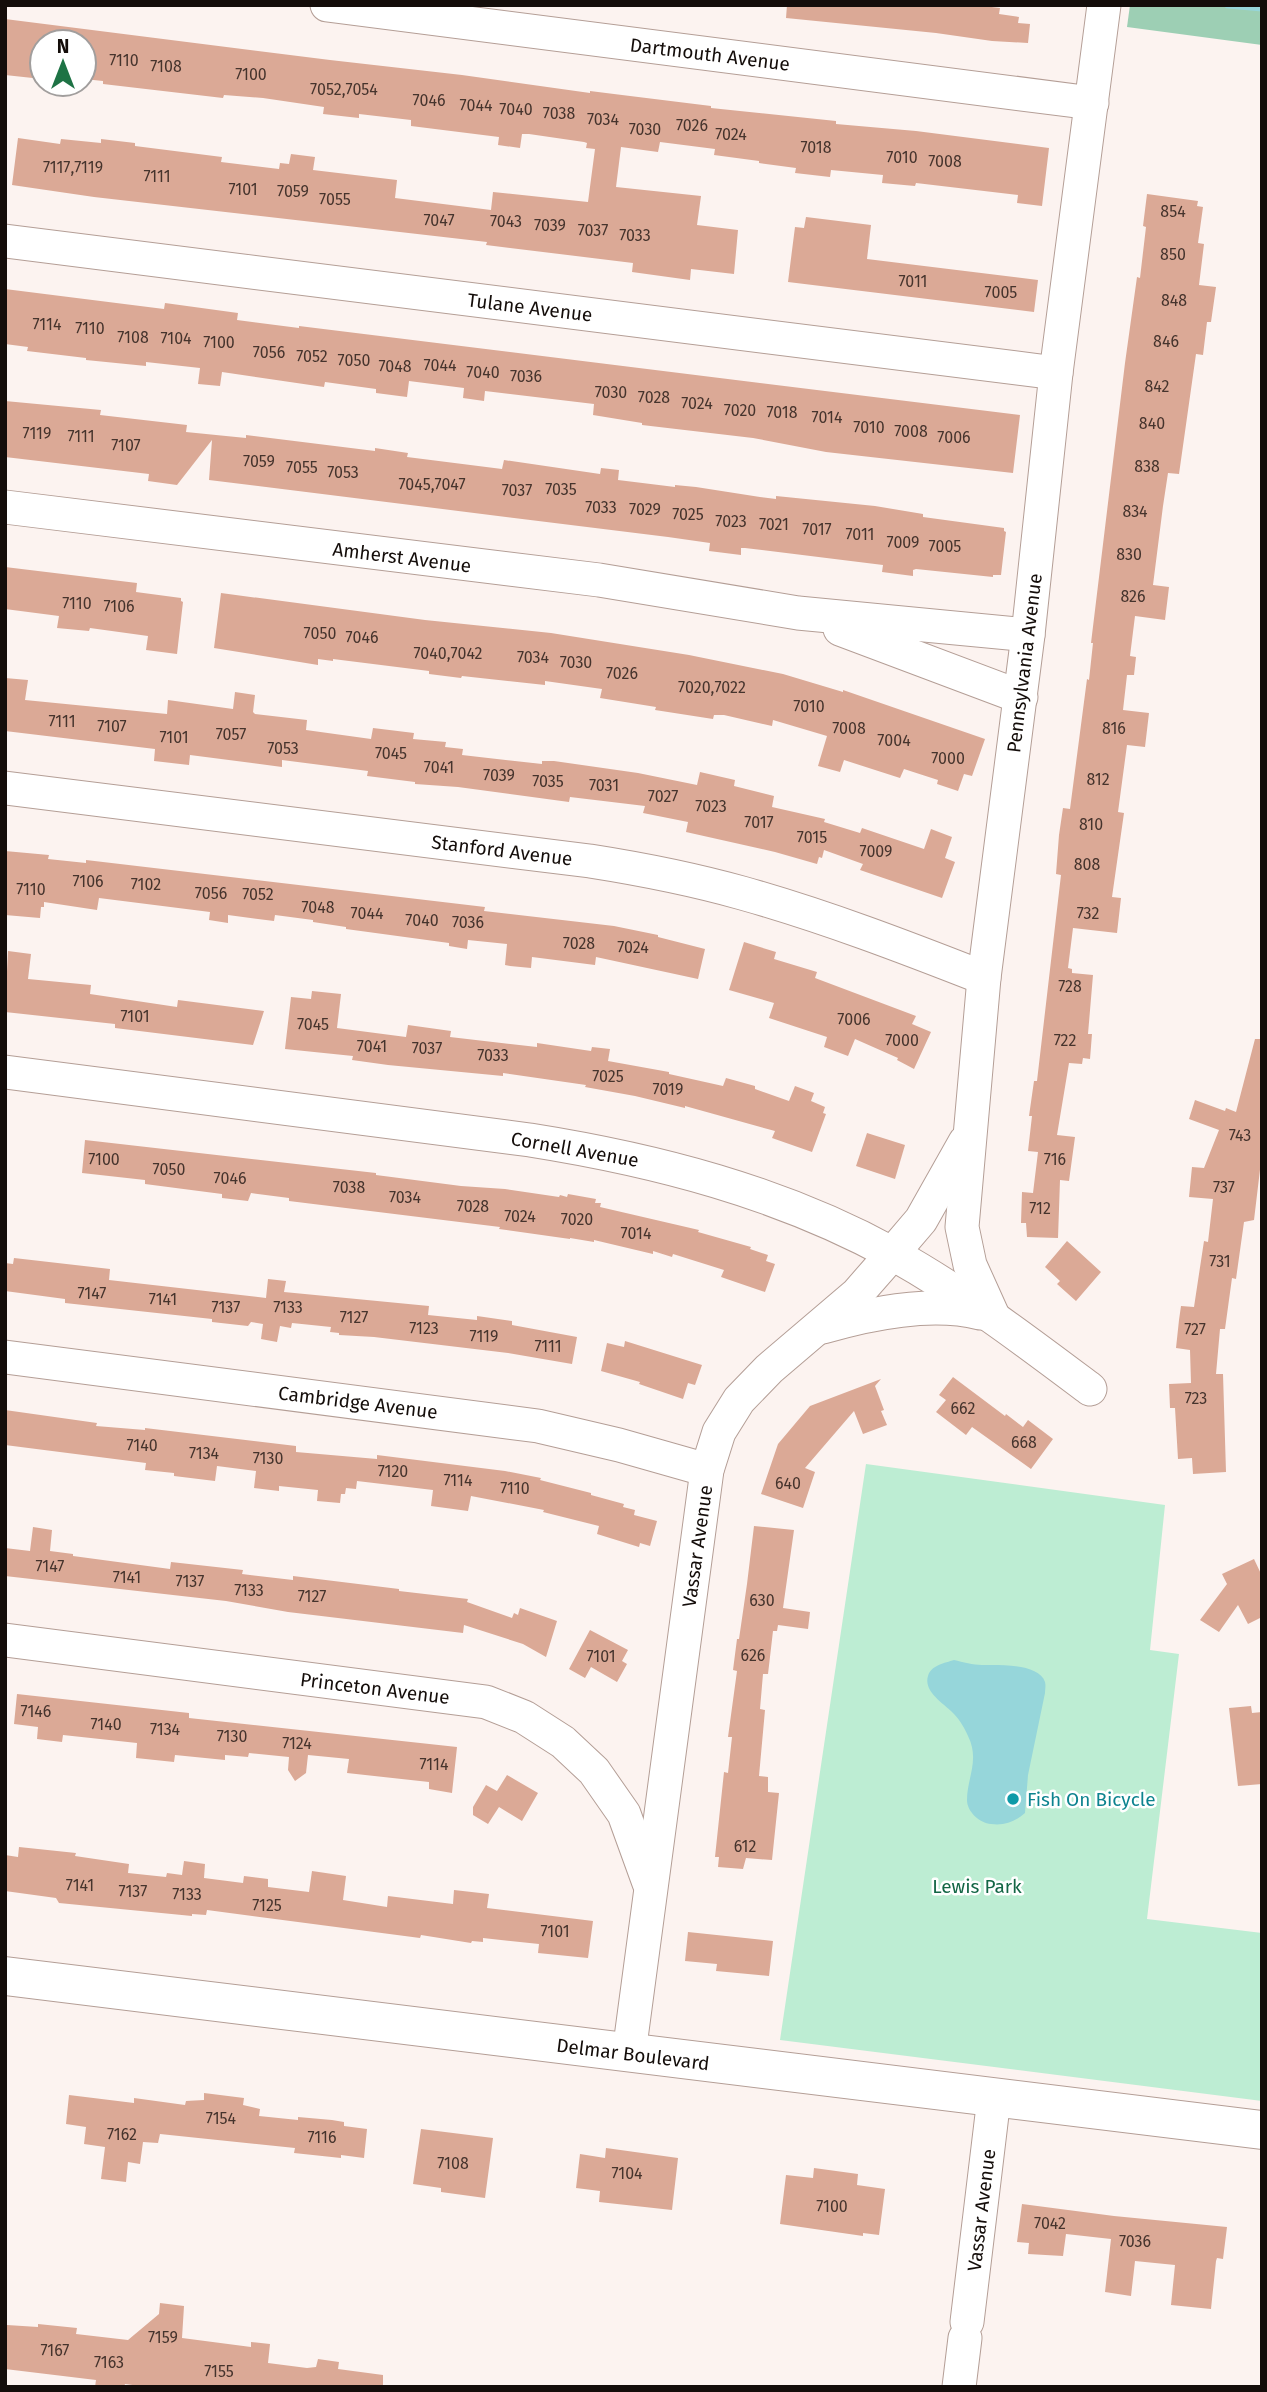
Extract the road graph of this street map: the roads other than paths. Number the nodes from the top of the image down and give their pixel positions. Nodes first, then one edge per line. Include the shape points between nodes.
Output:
1 (327, 5) edge
2 (1102, 16) edge
3 (1092, 103) junction
4 (5, 241) edge
5 (1056, 373) junction
6 (5, 508) edge
7 (798, 613) junction
8 (1028, 635) junction
9 (1021, 697) junction
10 (5, 788) edge
11 (984, 978) junction
12 (5, 1072) edge
13 (971, 1131) junction
14 (892, 1254) junction
15 (993, 1316) junction
16 (818, 1329) junction
17 (5, 1357) edge
18 (1090, 1389) dead end
19 (707, 1470) junction
20 (5, 1640) edge
21 (651, 1889) junction
22 (5, 1976) edge
23 (629, 2053) junction
24 (994, 2098) junction
25 (1262, 2130) edge
26 (959, 2387) edge

1 - 3 street, Dartmouth Avenue
2 - 3 street, Pennsylvania Avenue
3 - 5 street, Pennsylvania Avenue
4 - 5 street, Tulane Avenue
5 - 8 street, Pennsylvania Avenue
6 - 7 street, Amherst Avenue via 599,580
7 - 8 street, Amherst Avenue
7 - 9 street, Amherst Avenue
8 - 9 street, Pennsylvania Avenue
9 - 11 street, Pennsylvania Avenue
10 - 11 street, Stanford Avenue via 664,873 817,916
11 - 13 street, Pennsylvania Avenue
12 - 14 street, Cornell Avenue via 612,1153 757,1193
13 - 14 street, Vassar Avenue via 921,1220
13 - 15 street, Pennsylvania Avenue via 962,1227 970,1265
14 - 15 street, Cornell Avenue
14 - 16 street, Vassar Avenue
15 - 16 street via 942,1308 862,1316
15 - 18 street, Cornell Avenue
16 - 19 street, Vassar Avenue via 739,1400 719,1432
17 - 19 street, Cambridge Avenue via 538,1426
19 - 21 street, Vassar Avenue
20 - 21 street, Princeton Avenue via 486,1702 524,1717 564,1742 594,1771 624,1814
21 - 23 street, Vassar Avenue
22 - 23 main road, Delmar Boulevard
23 - 24 main road, Delmar Boulevard
24 - 25 main road, Delmar Boulevard
24 - 26 street, Vassar Avenue

